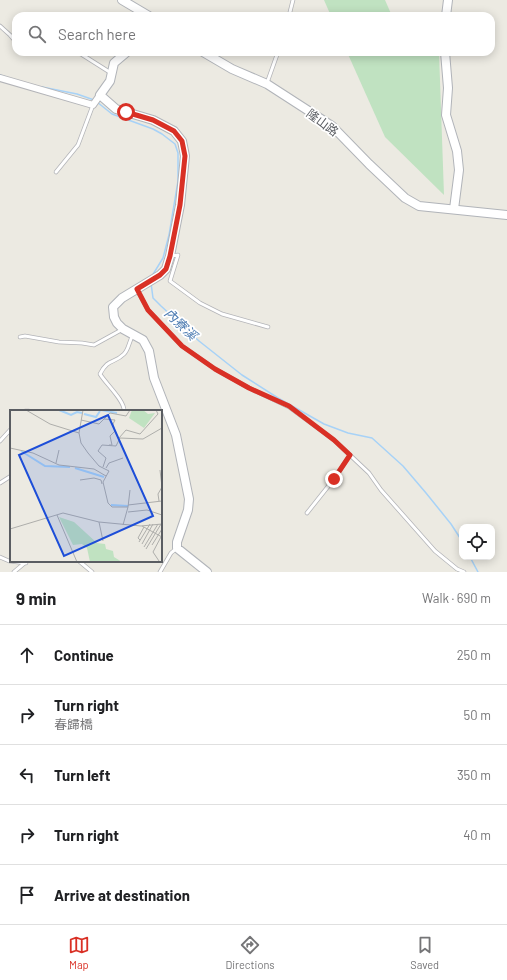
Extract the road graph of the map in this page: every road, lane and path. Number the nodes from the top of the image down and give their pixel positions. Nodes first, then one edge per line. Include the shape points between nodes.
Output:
1 (122, 0) edge
2 (293, 0) edge
3 (448, 0) edge
4 (142, 12) edge
5 (290, 12) edge
6 (446, 12) edge
7 (0, 26) edge
8 (12, 37) edge
9 (84, 56) edge
10 (122, 56) edge
11 (210, 56) edge
12 (277, 56) edge
13 (445, 56) edge
14 (112, 73) junction
15 (0, 78) edge
16 (267, 84) junction
17 (100, 96) junction
18 (93, 105) junction
19 (56, 172) dead end
20 (454, 209) junction
21 (507, 215) edge
22 (170, 256) junction
23 (137, 289) junction
24 (268, 327) dead end
25 (123, 329) junction
26 (133, 335) junction
27 (20, 337) dead end
28 (124, 410) edge
29 (10, 430) edge
30 (0, 442) edge
31 (350, 455) junction
32 (10, 477) edge
33 (0, 483) edge
34 (307, 513) dead end
35 (176, 546) junction
36 (0, 557) edge
37 (10, 561) edge
38 (27, 562) edge
39 (80, 562) edge
40 (14, 572) edge
41 (92, 572) edge
42 (160, 572) edge
43 (207, 572) edge
44 (464, 572) edge

1 - 4 street
2 - 5 lane
3 - 6 street
7 - 8 lane
9 - 14 lane
10 - 14 street via 114,63
11 - 16 street, 隆山路
12 - 16 lane
13 - 20 street via 448,88 446,115 457,151 459,170
14 - 17 street
15 - 18 street
16 - 20 street, 隆山路 via 332,126 405,198 419,206
17 - 18 street
17 - 22 street via 116,109 153,120 174,131 182,141 185,156 184,175
18 - 19 lane via 78,145
20 - 21 street, 隆山路
22 - 23 street via 166,269
22 - 24 lane via 178,255 170,281 200,303 222,314
23 - 25 street via 113,307 114,317
23 - 31 lane via 148,310 182,346 215,369 289,406
25 - 26 street
25 - 27 lane via 94,345
26 - 28 lane via 129,348 123,355 107,363 100,374 120,400
26 - 35 street via 143,340 149,351 154,378 176,435 187,488 188,510
29 - 30 lane
31 - 34 lane
31 - 44 lane via 369,473 435,551
32 - 33 lane
35 - 42 lane
35 - 43 street
36 - 37 lane
38 - 40 lane
39 - 41 lane

